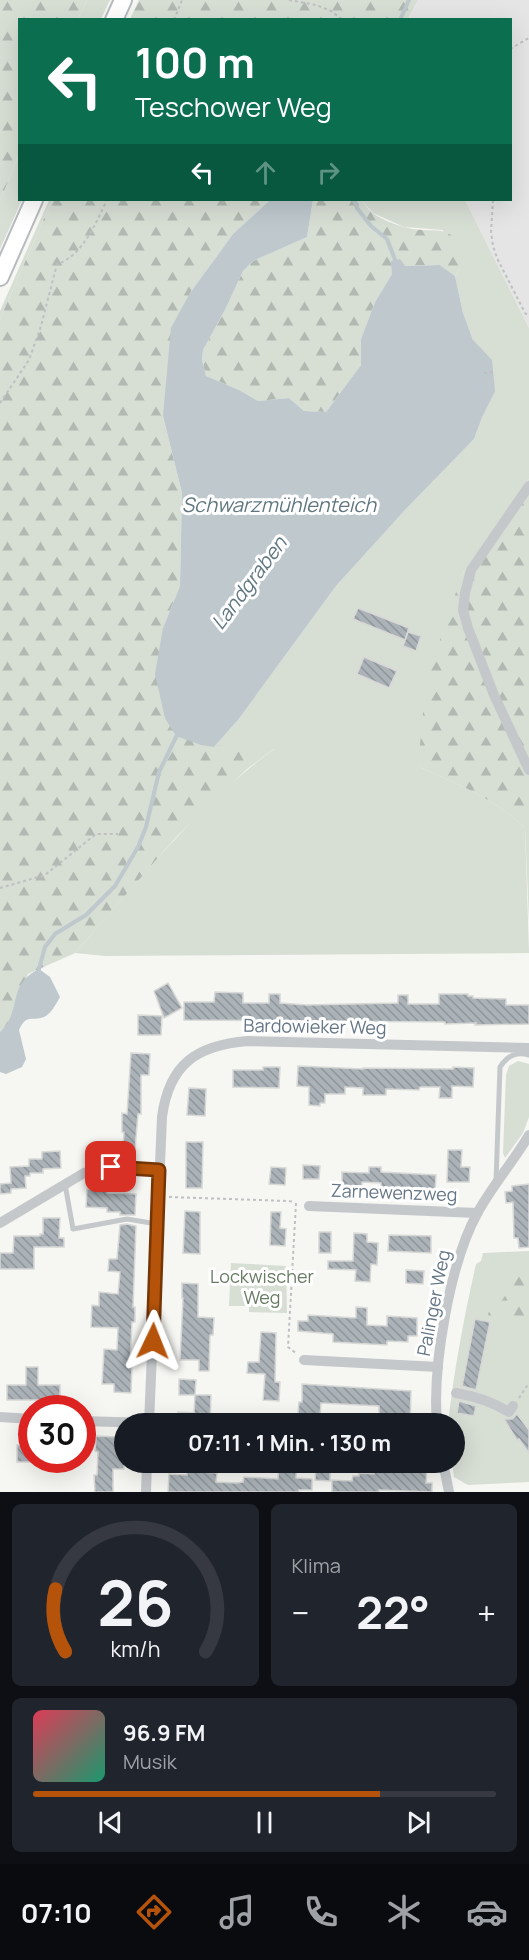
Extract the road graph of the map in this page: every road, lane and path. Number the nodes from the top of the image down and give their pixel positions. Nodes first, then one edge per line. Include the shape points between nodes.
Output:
1 (123, 0) edge
2 (182, 0) edge
3 (289, 0) edge
4 (115, 18) edge
5 (175, 18) edge
6 (341, 18) edge
7 (529, 38) edge
8 (512, 48) edge
9 (34, 201) edge
10 (106, 201) edge
11 (493, 201) edge
12 (0, 278) edge
13 (529, 316) edge
14 (493, 372) dead end
15 (484, 373) dead end
16 (0, 403) edge
17 (529, 486) edge
18 (529, 770) edge
19 (118, 834) dead end
20 (0, 888) edge
21 (529, 1048) edge
22 (529, 1055) edge
23 (529, 1135) edge
24 (159, 1170) junction
25 (496, 1181) junction
26 (65, 1184) junction
27 (157, 1197) junction
28 (296, 1203) junction
29 (309, 1206) joint
30 (477, 1213) junction
31 (0, 1223) edge
32 (157, 1224) junction
33 (304, 1360) joint
34 (438, 1367) junction
35 (529, 1383) edge
36 (456, 1393) dead end
37 (513, 1406) joint
38 (149, 1413) edge
39 (436, 1413) edge
40 (0, 1417) edge
41 (18, 1418) edge
42 (96, 1421) edge
43 (114, 1422) edge
44 (147, 1473) edge
45 (445, 1473) edge
46 (146, 1492) edge
47 (449, 1492) edge

1 - 4 main road
2 - 5 path
3 - 6 path via 316,5
7 - 8 path
9 - 12 main road
10 - 16 path via 78,250 69,260 57,264 29,360
11 - 13 path via 493,246
14 - 15 path
17 - 18 street via 471,570 464,610 494,695
19 - 20 path via 96,834 45,875
21 - 24 street, Bardowieker Weg via 248,1041 212,1046 187,1061 172,1080 164,1102
22 - 25 lane via 517,1053 501,1067
23 - 25 street, Palinger Weg
24 - 26 street via 100,1168
24 - 27 street, Bardowieker Weg
25 - 30 street, Palinger Weg
26 - 31 street
26 - 32 lane via 73,1229 127,1219
27 - 28 path
27 - 32 street, Bardowieker Weg
28 - 29 path
28 - 33 path via 288,1347
29 - 30 street, Zarnewenzweg
30 - 34 street, Palinger Weg via 463,1243 447,1306
32 - 38 street, Bardowieker Weg
33 - 34 street
34 - 39 street, Palinger Weg
35 - 37 path
36 - 37 street via 509,1412
40 - 41 street
42 - 43 street
44 - 46 street
45 - 47 street

